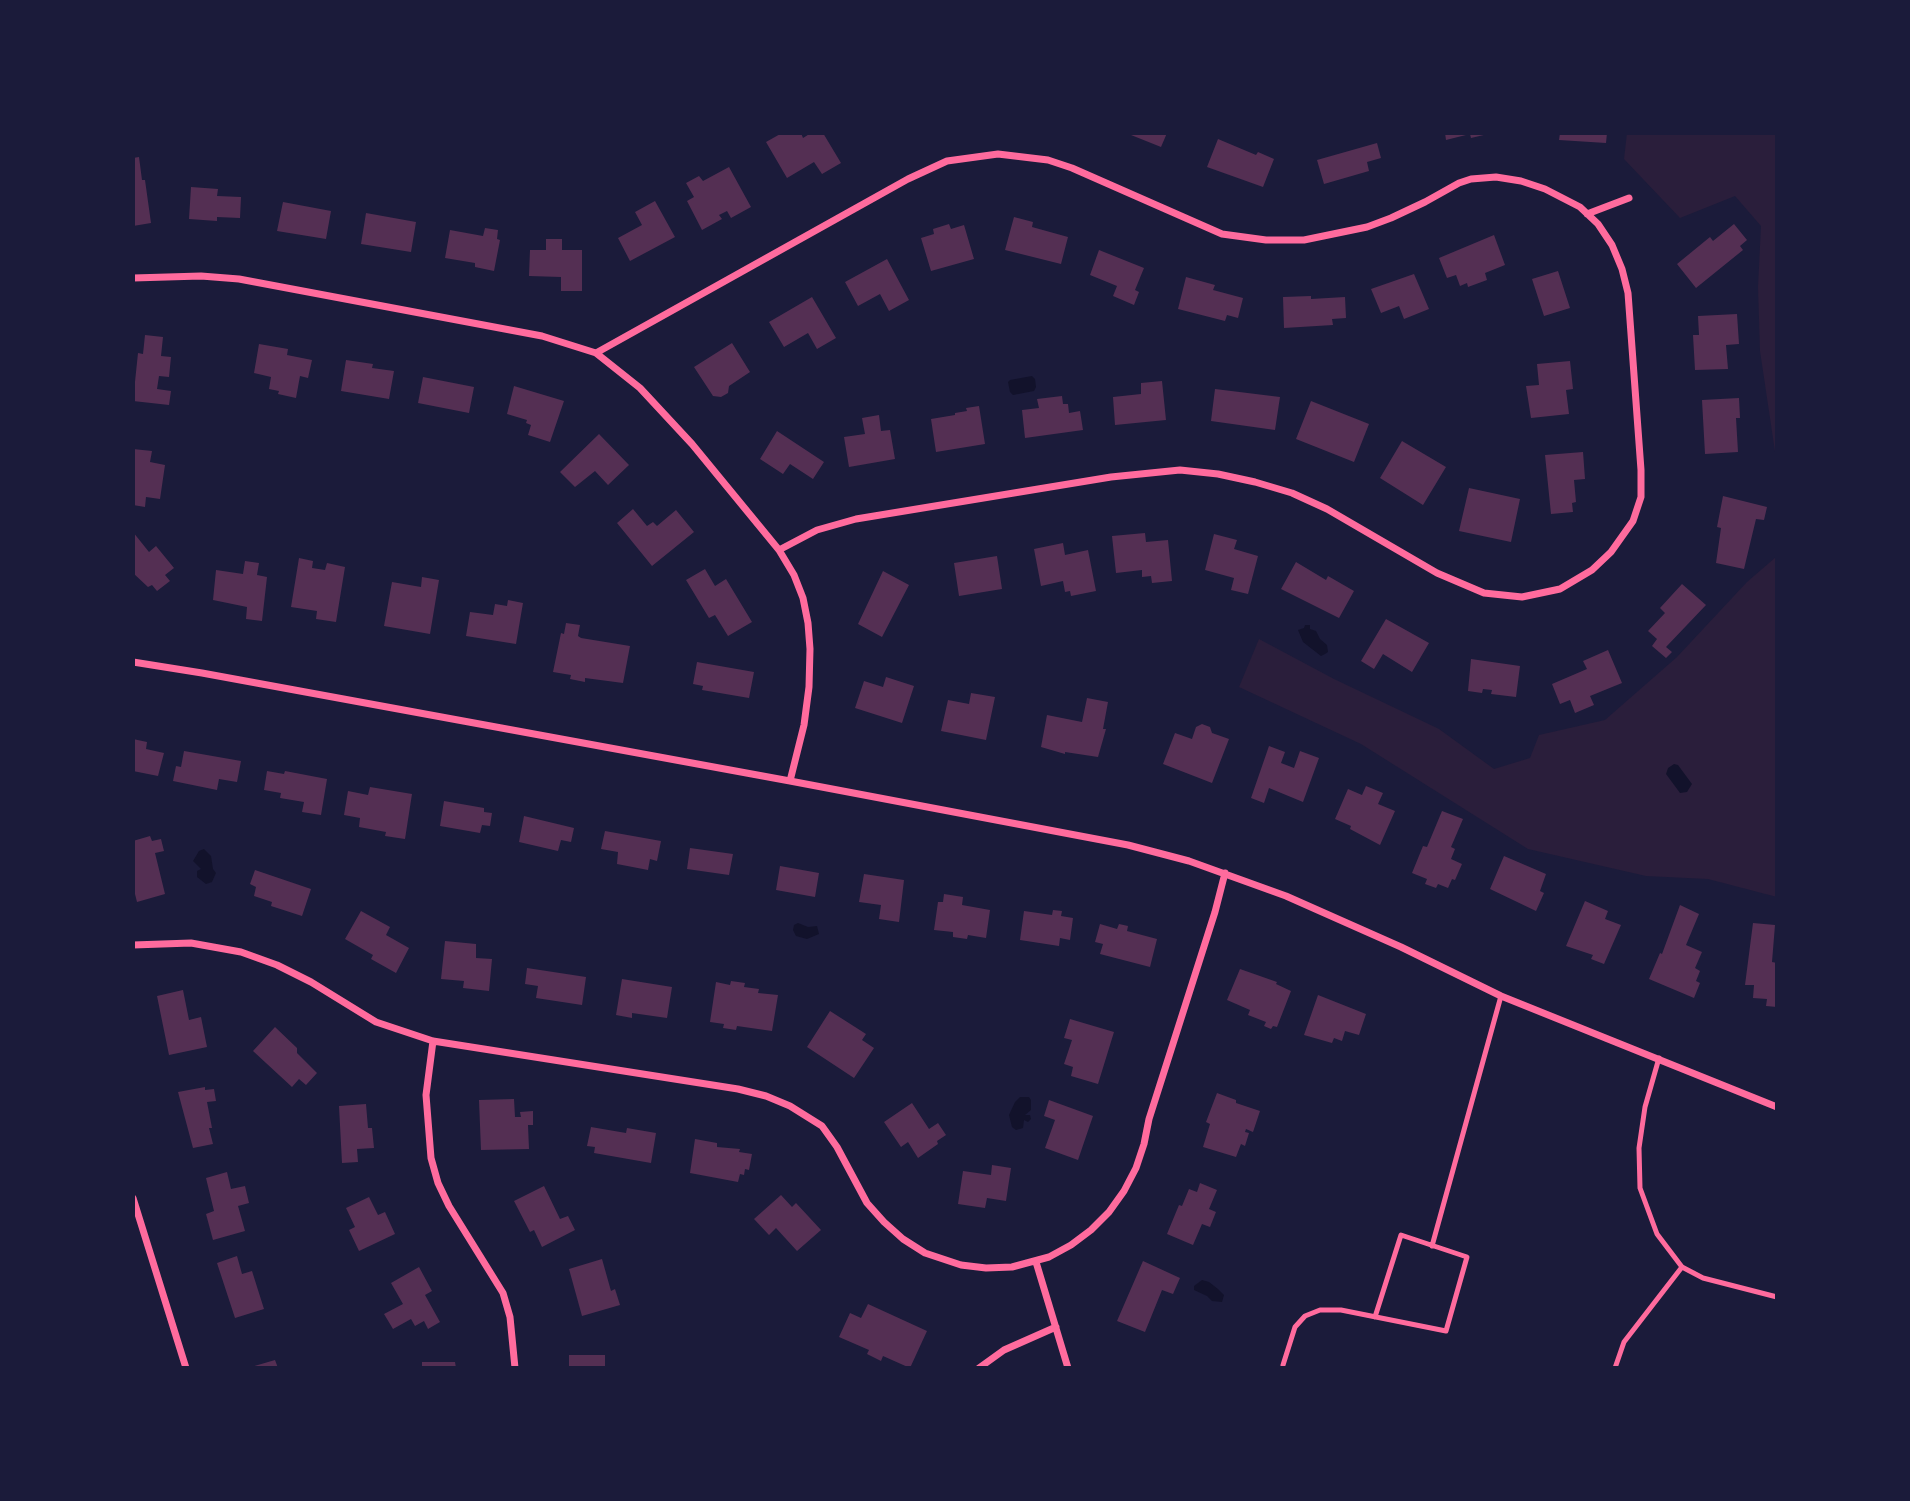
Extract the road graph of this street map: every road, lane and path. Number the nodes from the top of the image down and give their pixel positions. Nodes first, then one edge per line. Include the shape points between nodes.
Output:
1 (1629, 198) dead end
2 (1587, 214) junction
3 (133, 278) edge
4 (596, 353) junction
5 (779, 550) junction
6 (133, 662) edge
7 (790, 780) junction
8 (1225, 873) junction
9 (133, 945) edge
10 (1501, 996) junction
11 (433, 1041) junction
12 (1659, 1058) junction
13 (1777, 1107) edge
14 (133, 1198) edge
15 (136, 1221) edge
16 (1432, 1246) junction
17 (1036, 1262) junction
18 (1682, 1267) junction
19 (1777, 1297) edge
20 (1375, 1317) junction
21 (1056, 1327) junction
22 (1283, 1365) dead end
23 (186, 1368) edge
24 (515, 1368) edge
25 (979, 1368) edge
26 (1068, 1368) edge
27 (1615, 1368) edge

1 - 2 street
2 - 4 street via 1545,189 1483,177 1458,183 1367,227 1304,240 1266,240 1222,234 1048,160 972,156 947,161 908,179
2 - 5 street via 1612,245 1628,293 1642,497 1633,521 1611,552 1560,589 1522,597 1484,593 1437,573 1327,509 1292,494 1218,474 1180,470 856,519 817,530
3 - 4 street via 201,275 239,279 542,336
4 - 5 street via 640,388
5 - 7 street via 803,598 810,649 804,725
6 - 7 street
7 - 8 street via 1128,845
8 - 10 street via 1355,926
8 - 17 street via 1136,1168 1117,1201 1091,1230
9 - 11 street via 191,943 241,951 311,982 376,1022
10 - 12 street
10 - 16 lane
11 - 17 street via 766,1096 822,1126 876,1213 925,1253 986,1268
11 - 24 street via 426,1095 431,1158 449,1206 503,1293
12 - 13 street
12 - 18 lane via 1639,1148 1640,1188 1657,1234
14 - 15 street
15 - 23 street
16 - 20 lane via 1401,1235
16 - 20 lane via 1467,1257 1446,1331
17 - 21 street
18 - 19 lane via 1703,1278
18 - 27 lane via 1624,1342
20 - 22 lane via 1330,1309 1305,1316 1295,1326
21 - 25 street via 1004,1350
21 - 26 street

